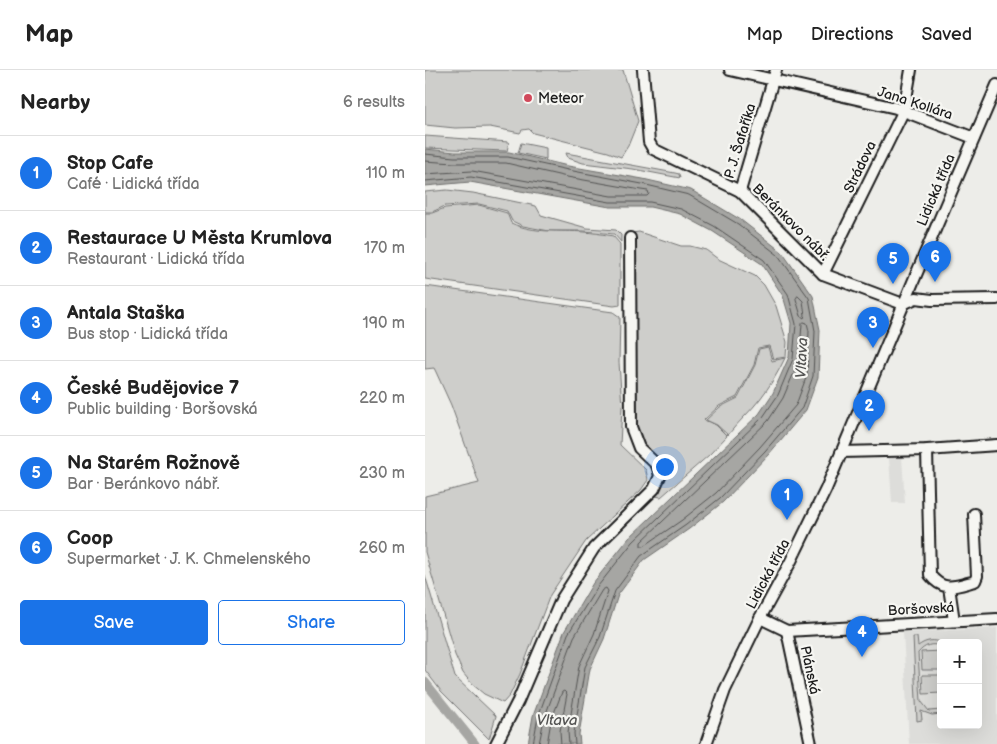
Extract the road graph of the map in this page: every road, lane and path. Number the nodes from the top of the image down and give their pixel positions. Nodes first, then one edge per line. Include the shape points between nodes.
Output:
1 (643, 70) edge
2 (730, 70) edge
3 (911, 70) edge
4 (774, 75) edge
5 (997, 86) edge
6 (904, 110) junction
7 (985, 113) junction
8 (997, 113) edge
9 (974, 138) junction
10 (740, 191) junction
11 (630, 238) dead end
12 (823, 274) junction
13 (997, 299) edge
14 (903, 304) junction
15 (997, 445) edge
16 (927, 450) junction
17 (841, 452) junction
18 (974, 514) dead end
19 (949, 587) junction
20 (760, 618) junction
21 (997, 619) edge
22 (954, 620) junction
23 (787, 630) junction
24 (496, 744) edge
25 (705, 744) edge
26 (811, 744) edge

1 - 10 street, Beránkovo nábř. via 651,147
2 - 4 street, Jana Kollára
3 - 6 street, Strádova
4 - 6 street, Jana Kollára
4 - 10 street, P. J. Šafaříka
5 - 7 street, Lidická třída
6 - 9 street, Jana Kollára
6 - 12 street, Strádova
7 - 8 street
7 - 9 street, Lidická třída
9 - 14 street, Lidická třída
10 - 12 street, Beránkovo nábř.
11 - 24 street via 631,427 639,448 657,465 660,476 654,489 595,548 561,600
12 - 14 street, Beránkovo nábř.
13 - 14 street via 916,298
14 - 17 street, Lidická třída
15 - 16 street
16 - 17 street
16 - 19 street via 930,575 937,583
17 - 20 street, Lidická třída via 790,563
18 - 19 street via 977,576 975,581
19 - 22 street
20 - 23 street, Plánská
20 - 25 street, Lidická třída via 725,690
21 - 22 street, Boršovská
22 - 23 street, Boršovská
23 - 26 street, Plánská

